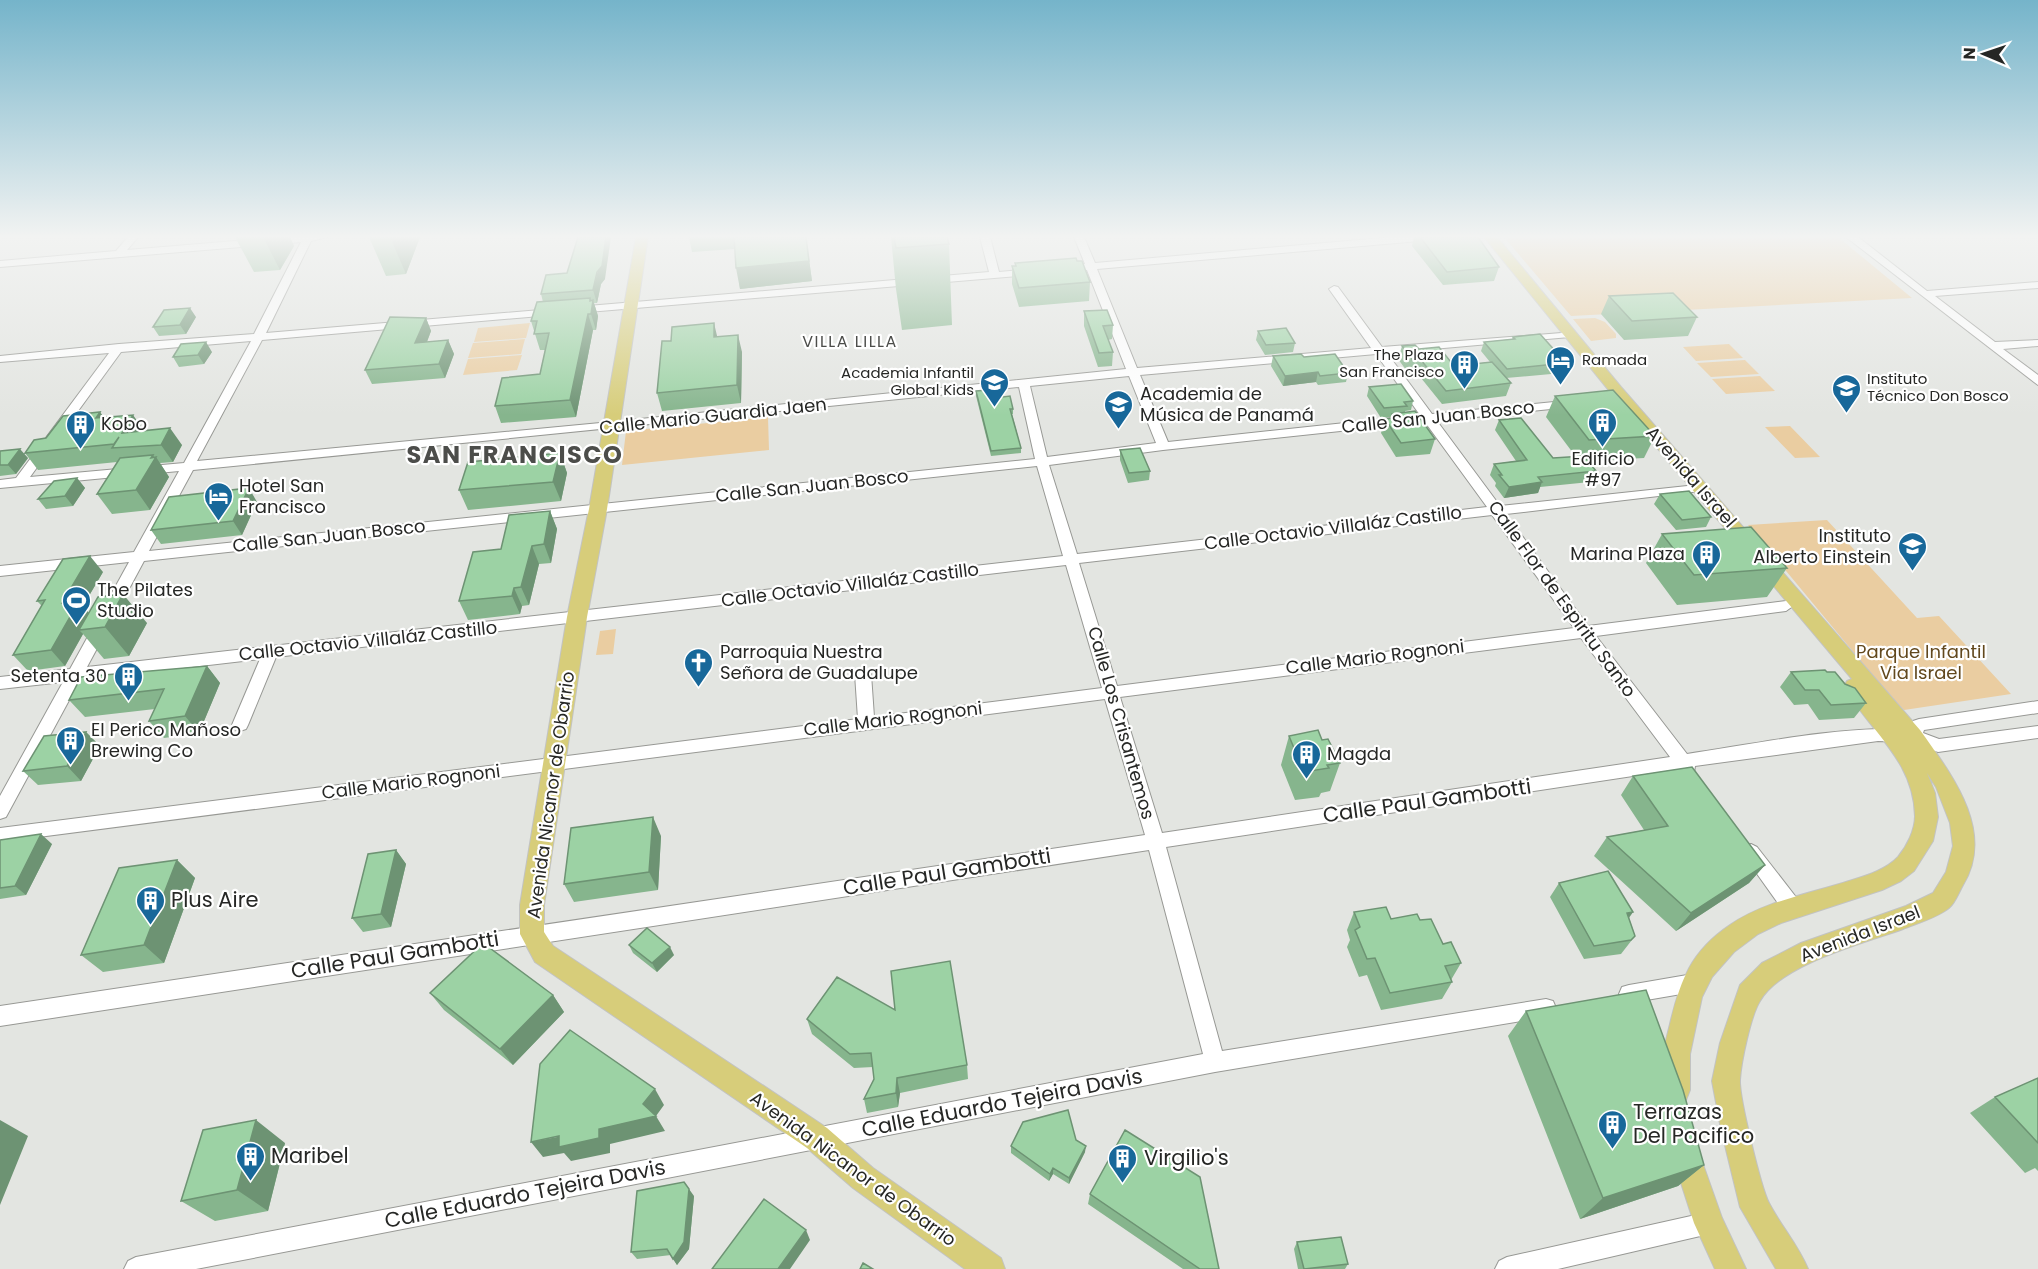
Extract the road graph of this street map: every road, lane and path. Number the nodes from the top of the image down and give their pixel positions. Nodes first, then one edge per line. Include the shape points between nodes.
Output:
1 (281, 296) edge
2 (633, 296) edge
3 (742, 296) edge
4 (1103, 296) edge
5 (1339, 296) edge
6 (1532, 296) edge
7 (1536, 296) edge
8 (1929, 296) edge
9 (631, 306) junction
10 (1565, 334) junction
11 (259, 336) junction
12 (2038, 343) edge
13 (1994, 346) junction
14 (119, 347) junction
15 (1380, 350) junction
16 (0, 358) edge
17 (1133, 372) junction
18 (2038, 381) edge
19 (1024, 384) junction
20 (1578, 402) edge
21 (1428, 417) junction
22 (611, 426) junction
23 (1163, 446) junction
24 (1042, 462) junction
25 (189, 465) junction
26 (20, 482) junction
27 (0, 484) edge
28 (1694, 488) junction
29 (598, 509) junction
30 (1497, 509) junction
31 (139, 556) junction
32 (1072, 559) junction
33 (0, 571) edge
34 (1786, 606) junction
35 (577, 617) junction
36 (1584, 631) junction
37 (270, 652) junction
38 (77, 674) junction
39 (863, 674) dead end
40 (0, 683) edge
41 (1111, 691) junction
42 (2038, 707) edge
43 (866, 723) junction
44 (240, 724) dead end
45 (2038, 732) edge
46 (1903, 736) junction
47 (554, 763) junction
48 (1684, 763) junction
49 (1698, 781) edge
50 (0, 812) edge
51 (0, 835) edge
52 (1738, 835) edge
53 (1155, 840) junction
54 (1792, 907) junction
55 (532, 934) junction
56 (1693, 983) junction
57 (1612, 997) edge
58 (1565, 1004) edge
59 (0, 1016) edge
60 (1215, 1062) junction
61 (817, 1138) junction
62 (1709, 1223) junction
63 (136, 1269) edge
64 (990, 1269) edge
65 (1507, 1269) edge
66 (1731, 1269) edge
67 (1793, 1269) edge

1 - 11 street
2 - 9 main road, Avenida Nicanor de Obarrio
3 - 9 street
4 - 17 street
5 - 15 street, Calle Flor de Espiritu Santo
6 - 10 main road, Avenida Israel
7 - 10 main road, Avenida Israel
8 - 13 street
9 - 11 street
9 - 22 main road, Avenida Nicanor de Obarrio
10 - 15 street, Calle Mario Guardia Jaen
10 - 28 main road, Avenida Israel via 1613,399
11 - 14 street
11 - 25 street
12 - 13 street
13 - 18 street
14 - 16 street
14 - 26 street
15 - 17 street, Calle Mario Guardia Jaen
15 - 21 street, Calle Flor de Espiritu Santo
17 - 19 street, Calle Mario Guardia Jaen
17 - 23 street
19 - 22 street, Calle Mario Guardia Jaen
19 - 24 street, Calle Los Crisantemos
20 - 21 street, Calle San Juan Bosco
21 - 23 street, Calle San Juan Bosco
21 - 30 street, Calle Flor de Espiritu Santo
22 - 25 street, Calle Mario Guardia Jaen
22 - 29 main road, Avenida Nicanor de Obarrio
23 - 24 street, Calle San Juan Bosco
24 - 29 street, Calle San Juan Bosco
24 - 32 street, Calle Los Crisantemos
25 - 26 street, Calle Mario Guardia Jaen
25 - 31 street
26 - 27 street, Calle Mario Guardia Jaen
28 - 30 street, Calle Octavio Villaláz Castillo
28 - 34 main road, Avenida Israel
28 - 46 main road, Avenida Israel
29 - 31 street, Calle San Juan Bosco
29 - 35 main road, Avenida Nicanor de Obarrio
30 - 32 street, Calle Octavio Villaláz Castillo
30 - 36 street, Calle Flor de Espiritu Santo
31 - 33 street, Calle San Juan Bosco
31 - 38 street
32 - 35 street, Calle Octavio Villaláz Castillo
32 - 41 street, Calle Los Crisantemos
34 - 36 street, Calle Mario Rognoni
34 - 46 main road, Avenida Israel
35 - 37 street, Calle Octavio Villaláz Castillo
35 - 47 main road, Avenida Nicanor de Obarrio
36 - 41 street, Calle Mario Rognoni
36 - 48 street, Calle Flor de Espiritu Santo
37 - 38 street, Calle Octavio Villaláz Castillo
37 - 44 street
38 - 40 street, Calle Octavio Villaláz Castillo
38 - 50 street
39 - 43 street
41 - 43 street, Calle Mario Rognoni
41 - 53 street, Calle Los Crisantemos
42 - 46 street via 1919,725
43 - 47 street, Calle Mario Rognoni
45 - 46 street via 1938,746
46 - 48 street, Calle Paul Gambotti via 1798,744
46 - 54 main road, Avenida Israel via 1925,796 1927,817 1922,840 1905,865 1876,881
46 - 67 main road, Avenida Israel via 1946,784 1965,846 1957,875 1941,900 1865,933 1810,951 1771,971 1749,994 1733,1043 1726,1081 1755,1207
47 - 51 street, Calle Mario Rognoni
47 - 55 main road, Avenida Nicanor de Obarrio via 531,905
48 - 49 street, Calle Flor de Espiritu Santo
48 - 53 street, Calle Paul Gambotti
52 - 54 street
53 - 55 street, Calle Paul Gambotti
53 - 60 street, Calle Los Crisantemos
54 - 56 main road, Avenida Israel via 1725,944
55 - 59 street, Calle Paul Gambotti
55 - 61 main road, Avenida Nicanor de Obarrio via 544,954
56 - 57 street
56 - 62 main road, Avenida Israel via 1674,1068 1684,1156
58 - 60 street, Calle Eduardo Tejeira Davis
60 - 61 street, Calle Eduardo Tejeira Davis
61 - 63 street, Calle Eduardo Tejeira Davis
61 - 64 main road, Avenida Nicanor de Obarrio via 863,1178
62 - 65 street
62 - 66 main road, Avenida Israel

